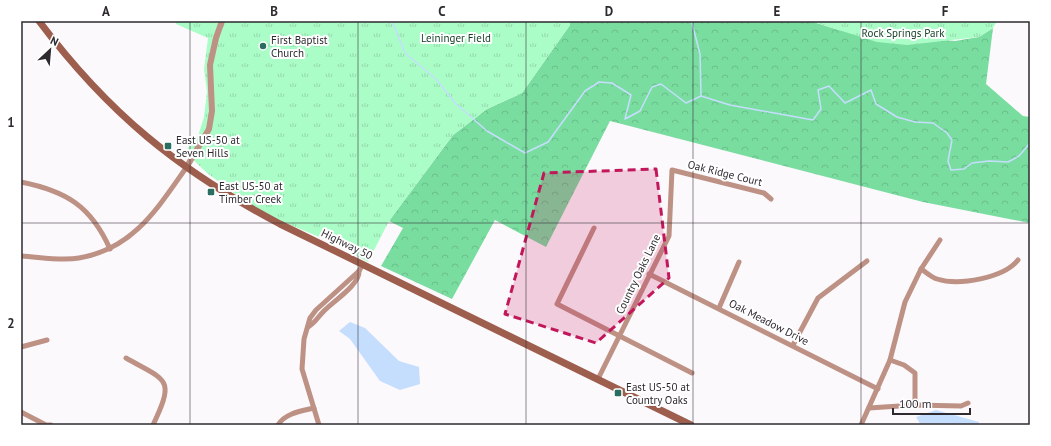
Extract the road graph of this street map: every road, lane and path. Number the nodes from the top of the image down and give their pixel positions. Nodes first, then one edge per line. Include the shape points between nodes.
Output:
1 (39, 21) edge
2 (222, 21) edge
3 (186, 168) junction
4 (672, 170) joint
5 (21, 182) edge
6 (771, 199) dead end
7 (594, 228) dead end
8 (940, 240) dead end
9 (110, 249) junction
10 (21, 256) edge
11 (1018, 260) dead end
12 (867, 261) dead end
13 (739, 262) dead end
14 (363, 264) junction
15 (921, 269) junction
16 (649, 274) junction
17 (719, 308) junction
18 (619, 336) junction
19 (47, 340) dead end
20 (793, 345) junction
21 (21, 347) edge
22 (126, 358) dead end
23 (890, 360) junction
24 (692, 373) dead end
25 (598, 379) junction
26 (878, 389) junction
27 (968, 403) dead end
28 (915, 405) junction
29 (314, 408) junction
30 (869, 408) junction
31 (21, 412) edge
32 (51, 425) edge
33 (153, 425) edge
34 (278, 425) edge
35 (319, 425) edge
36 (691, 425) edge
37 (861, 425) edge

1 - 3 main road, Highway 50 via 99,94
2 - 3 street via 210,65 212,111 209,129
3 - 9 street via 157,210 139,230
3 - 14 main road, Highway 50 via 254,210
4 - 6 street, Oak Ridge Court via 764,193
4 - 16 street, Country Oaks Lane via 669,236
5 - 9 street via 59,192 75,202 89,214 102,231
7 - 18 street via 557,304
8 - 15 street
9 - 10 street via 79,258
11 - 15 street via 1004,272 958,282 935,279
12 - 20 street via 818,298
13 - 17 street
14 - 25 main road, Highway 50
14 - 29 street via 359,271 310,318 302,348 302,369
15 - 23 street via 905,302
16 - 17 street, Oak Meadow Drive
16 - 18 street, Country Oaks Lane
17 - 20 street, Oak Meadow Drive
18 - 24 street
18 - 25 street, Country Oaks Lane
19 - 21 street
20 - 26 street, Oak Meadow Drive
22 - 33 street via 153,372 165,386 164,404
23 - 26 street
23 - 28 street via 904,365 915,373
25 - 36 main road, Highway 50
26 - 30 street
27 - 28 street via 961,406
28 - 30 street
29 - 34 street via 290,415 282,419
29 - 35 street
30 - 37 street
31 - 32 street

